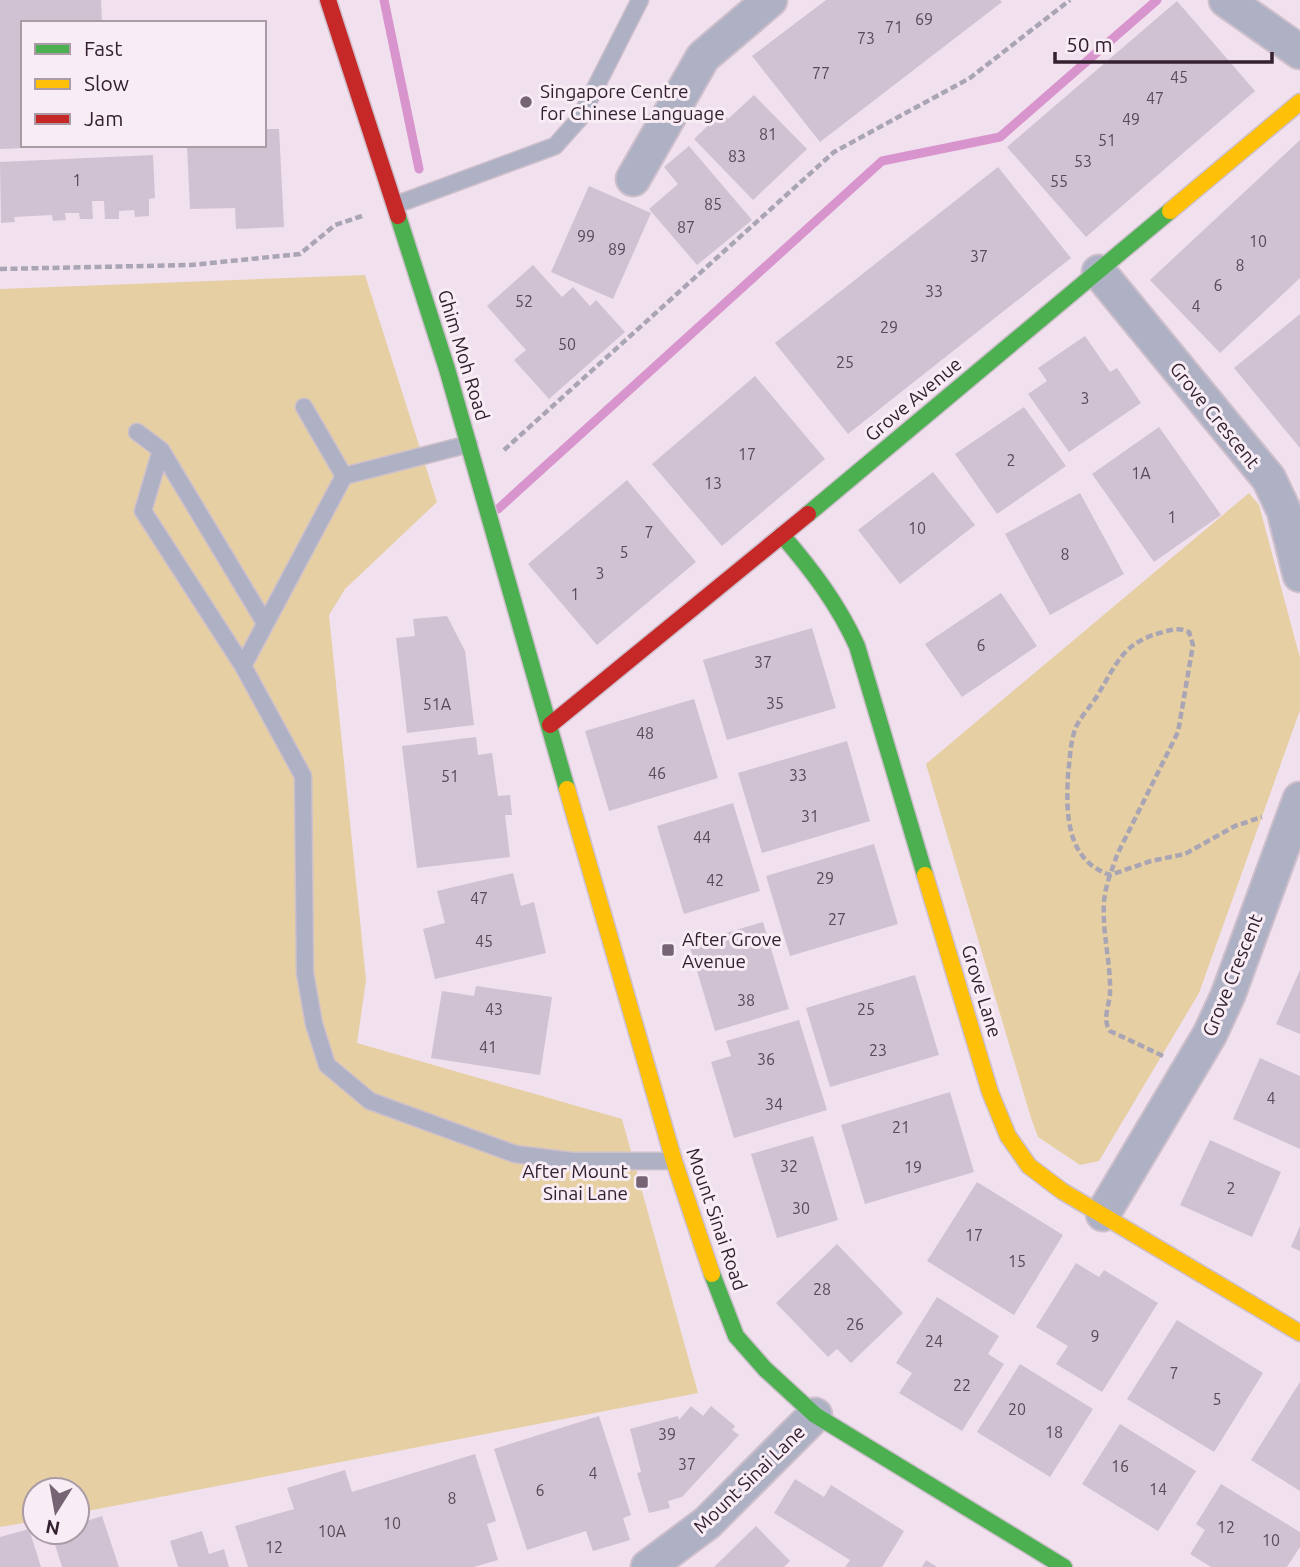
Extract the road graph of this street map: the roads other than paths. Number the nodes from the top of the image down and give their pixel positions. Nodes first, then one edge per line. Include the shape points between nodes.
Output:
1 (328, 0) edge
2 (640, 0) edge
3 (770, 0) edge
4 (1226, 0) edge
5 (1300, 52) edge
6 (1300, 102) edge
7 (634, 179) dead end
8 (395, 205) junction
9 (1098, 272) junction
10 (304, 407) dead end
11 (137, 432) dead end
12 (469, 444) junction
13 (161, 450) junction
14 (344, 476) junction
15 (782, 535) junction
16 (1300, 575) edge
17 (265, 623) junction
18 (243, 666) junction
19 (550, 725) junction
20 (1296, 809) edge
21 (674, 1161) junction
22 (1103, 1214) junction
23 (1300, 1333) edge
24 (815, 1415) junction
25 (648, 1567) edge
26 (1065, 1567) edge

1 - 8 street, Ghim Moh Road
2 - 8 lane via 580,118 555,146
3 - 7 street via 703,57
4 - 5 street
6 - 9 street, Grove Avenue
8 - 12 street, Ghim Moh Road
9 - 15 street, Grove Avenue
9 - 16 street, Grove Crescent via 1269,479 1284,511
10 - 14 lane
11 - 13 lane
12 - 14 lane
12 - 19 street, Ghim Moh Road
13 - 17 lane
13 - 18 lane via 142,511
14 - 17 lane
15 - 19 street, Grove Avenue
15 - 22 street, Grove Lane via 825,585 857,646 990,1092 1008,1136 1029,1166
17 - 18 lane
18 - 21 lane via 303,776 305,973 327,1065 370,1101 515,1154 572,1161
19 - 21 street, Mount Sinai Road
20 - 22 street, Grove Crescent via 1210,1034
21 - 24 street, Mount Sinai Road via 736,1336 765,1370
22 - 23 street, Grove Lane
24 - 25 street, Mount Sinai Lane via 707,1523
24 - 26 street, Mount Sinai Road

